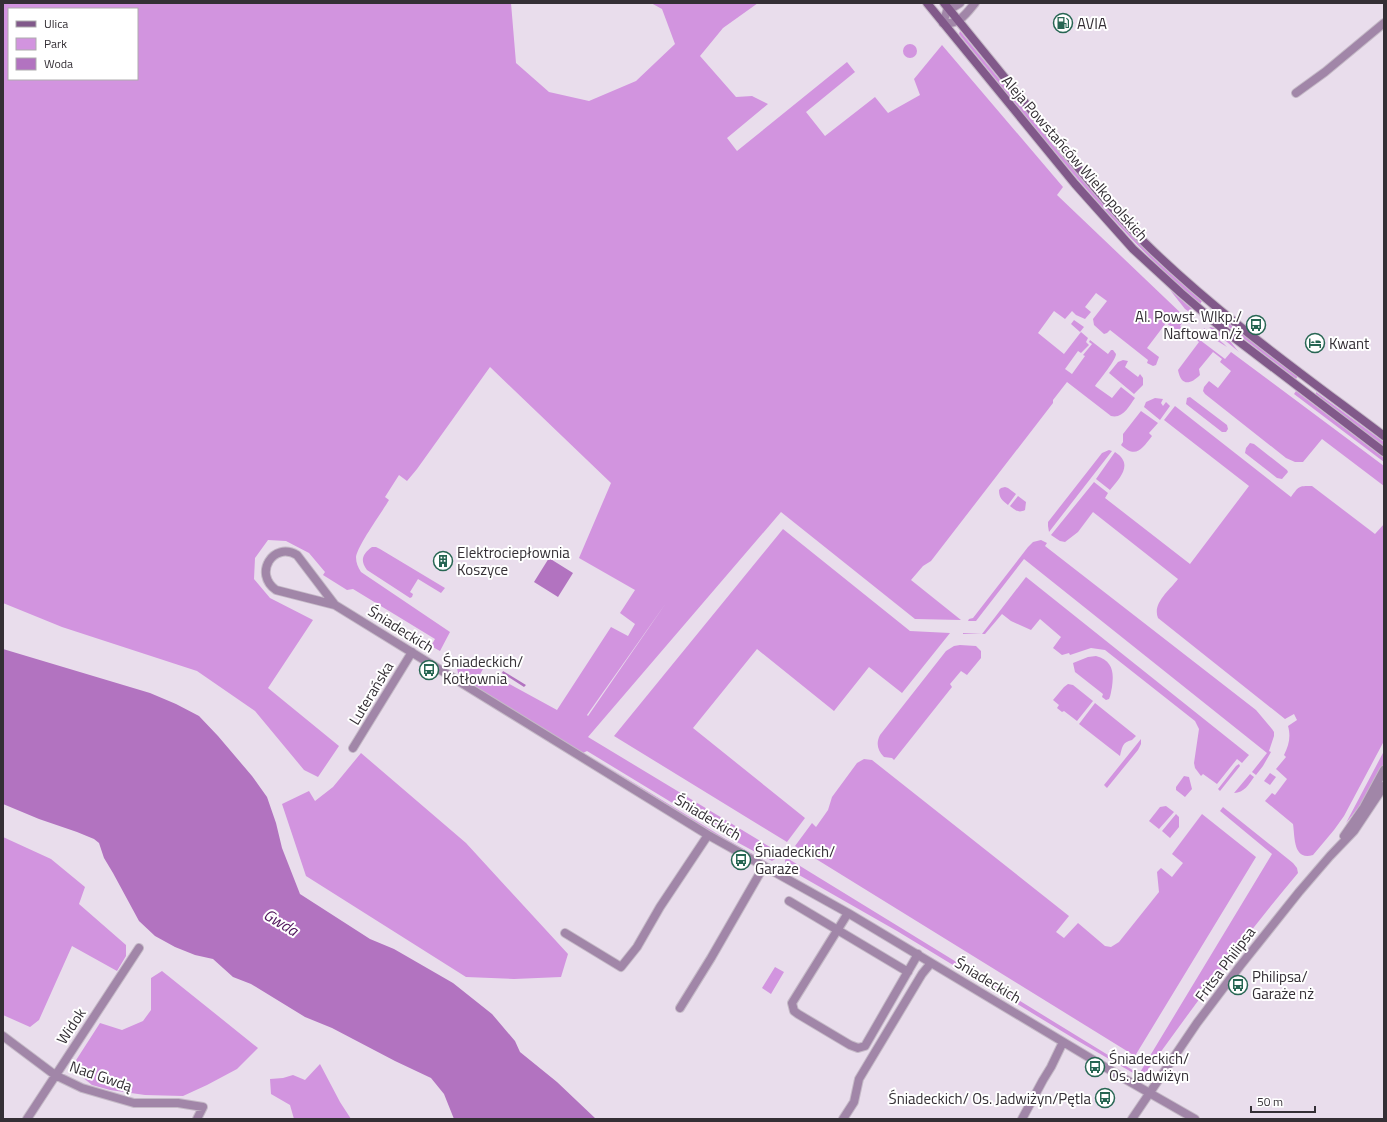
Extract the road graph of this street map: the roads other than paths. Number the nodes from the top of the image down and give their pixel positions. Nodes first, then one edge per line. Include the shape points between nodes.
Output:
1 (927, 3) edge
2 (960, 3) edge
3 (975, 3) edge
4 (946, 6) edge
5 (958, 21) junction
6 (944, 23) junction
7 (1384, 23) edge
8 (1296, 93) dead end
9 (1384, 436) edge
10 (1384, 452) edge
11 (335, 605) junction
12 (412, 652) junction
13 (353, 748) dead end
14 (1384, 770) edge
15 (1384, 786) edge
16 (708, 835) junction
17 (1330, 856) junction
18 (764, 866) junction
19 (789, 901) dead end
20 (848, 912) junction
21 (838, 930) junction
22 (565, 933) dead end
23 (139, 948) dead end
24 (918, 954) junction
25 (931, 963) junction
26 (908, 972) junction
27 (680, 1008) dead end
28 (3, 1036) edge
29 (1063, 1042) junction
30 (55, 1075) junction
31 (1149, 1093) junction
32 (27, 1119) edge
33 (197, 1119) edge
34 (843, 1119) edge
35 (1022, 1119) edge
36 (1132, 1119) edge
37 (1194, 1119) edge

1 - 6 main road, Aleja Powstańców Wielkopolskich
2 - 4 street
3 - 5 street
4 - 5 main road, Aleja Powstańców Wielkopolskich
4 - 6 street
5 - 6 street
5 - 9 main road, Aleja Powstańców Wielkopolskich via 1077,167 1145,243 1213,304
6 - 10 main road, Aleja Powstańców Wielkopolskich via 1093,206 1155,270 1224,330
7 - 8 street
11 - 11 street via 297,555 283,552 268,561 266,576 268,582 278,591
11 - 12 street, Śniadeckich
12 - 13 street, Luterańska
12 - 16 street, Śniadeckich
14 - 17 street, Fritsa Philipsa via 1364,807
15 - 17 street, Fritsa Philipsa via 1354,831
16 - 18 street, Śniadeckich
16 - 22 street via 621,967
17 - 31 street, Fritsa Philipsa via 1240,966
18 - 20 street, Śniadeckich
18 - 27 street
19 - 21 street
20 - 21 street
20 - 24 street, Śniadeckich
21 - 26 street
21 - 26 street via 792,1003 794,1011 798,1014 844,1042 858,1048 865,1046
23 - 30 street, Widok
24 - 25 street, Śniadeckich
24 - 26 street
25 - 29 street, Śniadeckich
25 - 34 street via 858,1079 854,1102
28 - 30 street, Nad Gwdą
29 - 31 street, Śniadeckich
29 - 35 street
30 - 32 street, Widok
30 - 33 street, Nad Gwdą via 82,1088 134,1102 202,1107
31 - 36 street, Fritsa Philipsa
31 - 37 street, Śniadeckich

